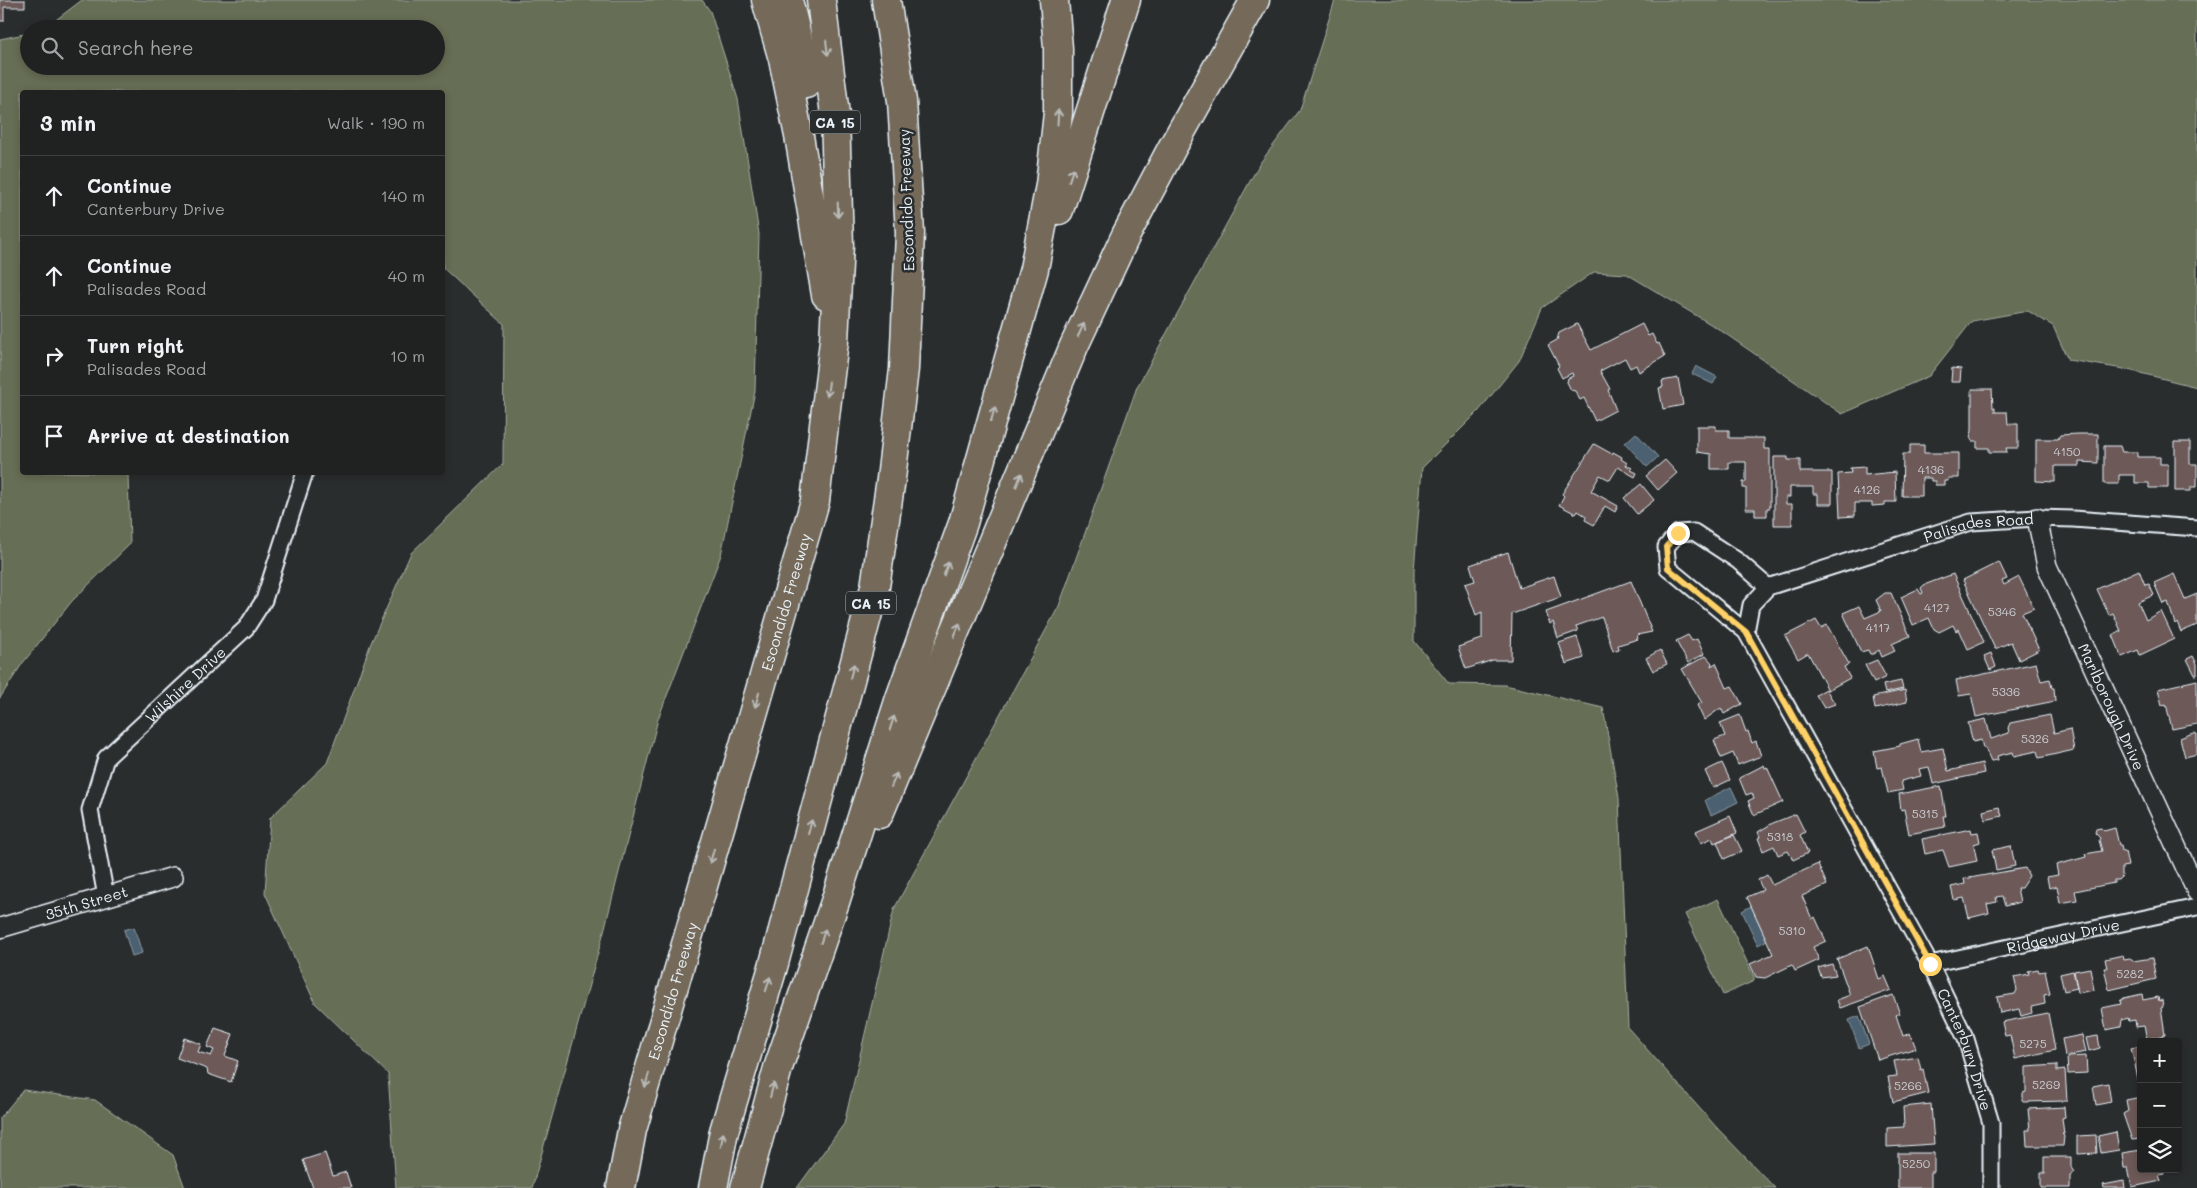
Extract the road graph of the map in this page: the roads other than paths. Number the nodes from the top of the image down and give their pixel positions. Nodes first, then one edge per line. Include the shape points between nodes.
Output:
1 (766, 0) edge
2 (788, 0) edge
3 (821, 0) edge
4 (886, 0) edge
5 (1054, 0) edge
6 (1126, 0) edge
7 (1255, 0) edge
8 (809, 204) junction
9 (1034, 269) junction
10 (834, 341) junction
11 (304, 475) edge
12 (2037, 518) junction
13 (2197, 528) edge
14 (1768, 587) junction
15 (1746, 632) junction
16 (173, 877) dead end
17 (2197, 892) edge
18 (106, 897) junction
19 (834, 902) junction
20 (2197, 906) edge
21 (0, 928) edge
22 (1930, 964) junction
23 (621, 1188) edge
24 (712, 1188) edge
25 (746, 1188) edge
26 (1991, 1188) edge

1 - 8 highway via 783,59
2 - 8 highway via 809,102
3 -> 10 highway, Escondido Freeway / CA 15 via 835,124 839,245
24 -> 4 highway, Escondido Freeway / CA 15 via 724,1131 773,967 875,587 891,479 904,368 910,234 902,102
9 -> 5 highway via 1050,184 1058,113
9 -> 6 highway via 1065,194
19 -> 7 highway via 870,837 1078,338 1126,235
8 - 10 highway
19 -> 9 highway via 900,698 963,523
10 -> 23 highway, Escondido Freeway / CA 15 via 815,501 632,1130
11 - 18 street, Wilshire Drive via 264,600 246,628 106,758 90,810
12 - 13 street, Palisades Road
12 - 14 street, Palisades Road via 1971,522
12 - 17 street, Marlborough Drive via 2047,566
14 - 15 street, Palisades Road via 1751,605
14 - 15 street via 1738,561 1694,532 1678,533 1666,547 1668,568
15 - 22 street, Canterbury Drive
16 - 18 street, 35th Street
18 - 21 street, 35th Street
25 -> 19 highway via 778,1068
20 - 22 street, Ridgeway Drive
22 - 26 street, Canterbury Drive via 1966,1039 1991,1123

